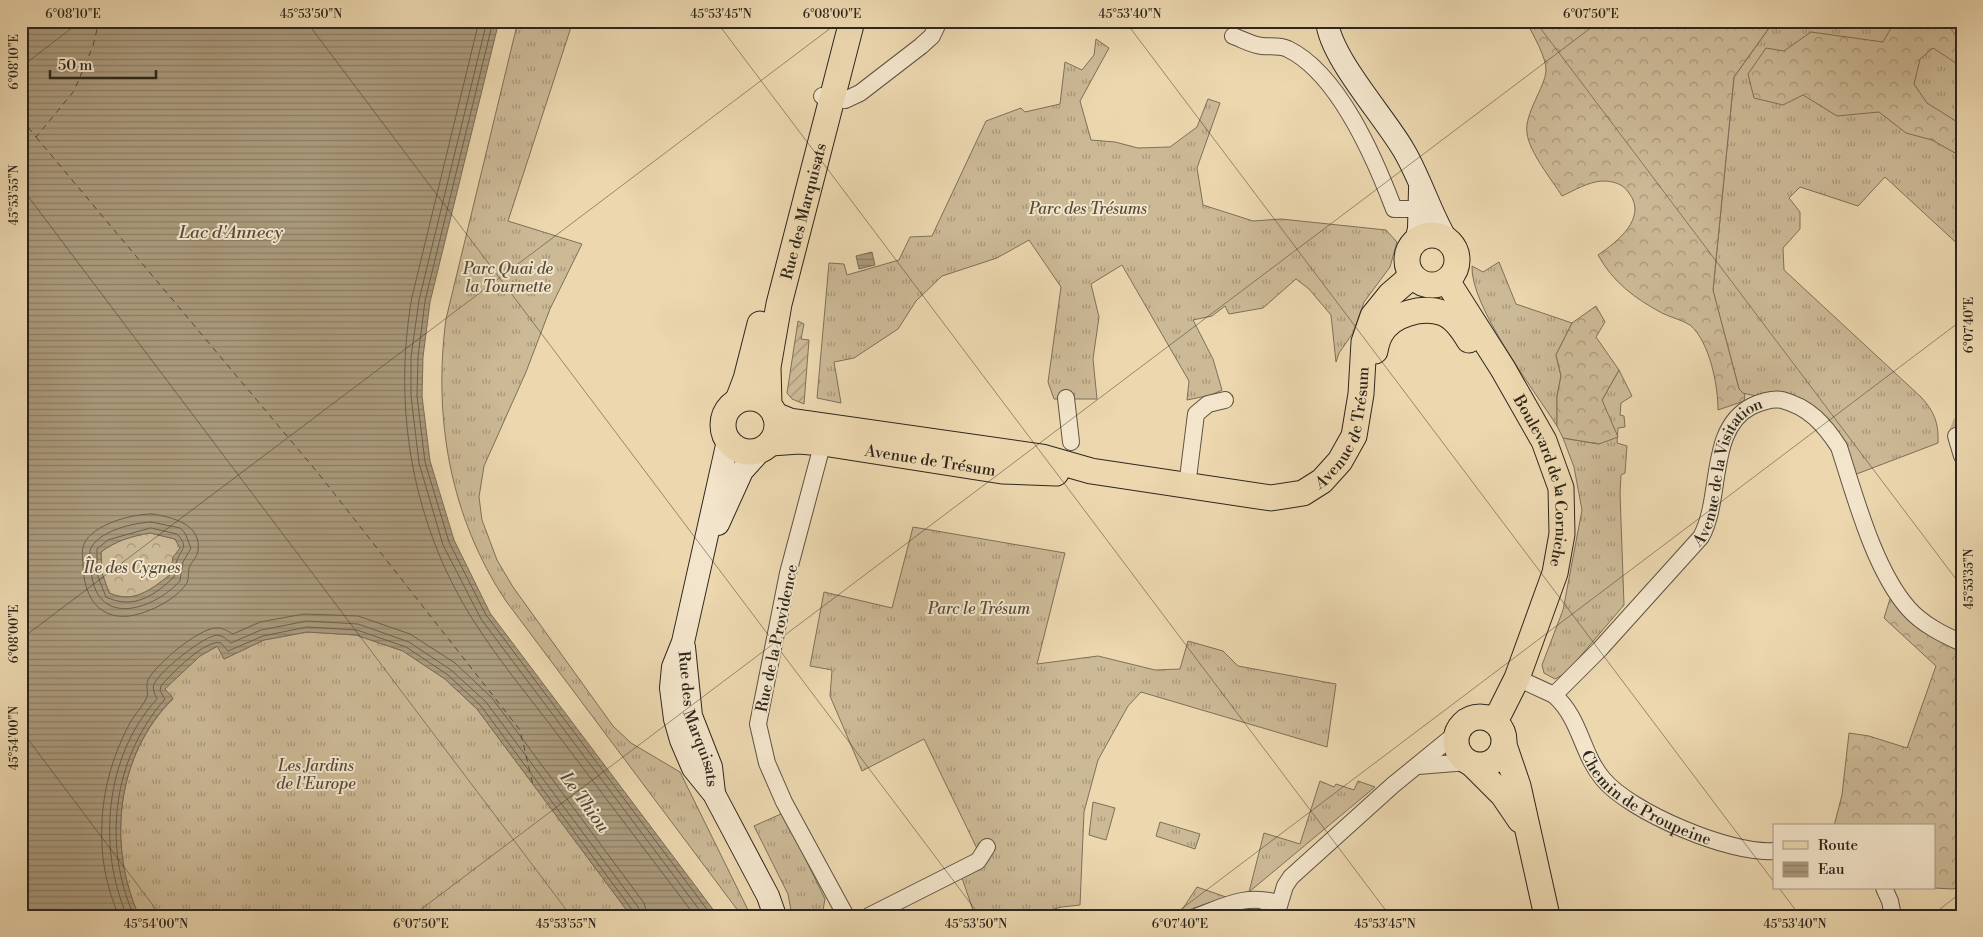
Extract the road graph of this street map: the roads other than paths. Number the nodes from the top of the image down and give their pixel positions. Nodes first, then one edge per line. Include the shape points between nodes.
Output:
1 (838, 21) edge
2 (852, 21) edge
3 (939, 21) edge
4 (1327, 21) edge
5 (1233, 36) dead end
6 (826, 97) junction
7 (1420, 186) junction
8 (1419, 209) junction
9 (1446, 239) junction
10 (1416, 241) junction
11 (1412, 276) junction
12 (1448, 280) junction
13 (1363, 366) junction
14 (1503, 369) junction
15 (1066, 398) dead end
16 (738, 400) junction
17 (1225, 400) dead end
18 (772, 410) junction
19 (860, 432) junction
20 (1956, 436) tunnel mouth
21 (728, 441) junction
22 (1071, 442) dead end
23 (823, 443) junction
24 (765, 447) junction
25 (1962, 456) edge
26 (1091, 471) junction
27 (1187, 486) junction
28 (703, 556) junction
29 (1962, 643) edge
30 (1517, 678) junction
31 (1554, 695) junction
32 (1492, 720) junction
33 (1458, 732) junction
34 (1504, 745) junction
35 (1470, 763) junction
36 (1418, 766) junction
37 (1530, 838) junction
38 (987, 847) dead end
39 (1773, 851) edge
40 (1885, 890) edge
41 (1277, 909) edge
42 (775, 916) edge
43 (846, 916) edge
44 (869, 916) edge
45 (1198, 916) edge
46 (1547, 916) edge
47 (1892, 916) edge

1 - 6 main road, Rue des Marquisats
2 - 6 main road, Rue des Marquisats
3 - 6 street via 932,36 875,82 845,100
4 - 7 main road via 1328,34 1337,52 1402,148
5 - 8 street via 1262,46 1288,49 1318,72 1338,94 1380,173 1394,209
6 - 16 main road, Rue des Marquisats
6 - 18 main road, Rue des Marquisats via 768,366
7 - 8 main road
7 - 9 main road
8 - 10 main road
9 - 10 main road via 1430,235
9 - 12 main road via 1457,254 1454,273
10 - 11 main road via 1407,258
11 - 12 main road via 1429,286
11 - 13 main road, Avenue de Trésum via 1373,316 1364,342
12 - 14 main road, Boulevard de la Corniche
13 - 14 main road via 1372,359 1380,333 1389,323 1412,312 1426,310 1443,313 1455,321 1473,345
13 - 27 main road, Avenue de Trésum via 1354,436 1340,461 1322,481 1303,493 1271,498
14 - 30 main road, Boulevard de la Corniche via 1544,441 1561,488 1562,534 1555,573
15 - 22 street
16 - 18 main road via 754,398
16 - 21 main road via 728,408 723,420
17 - 27 street via 1208,404 1196,414
18 - 19 main road, Avenue de Trésum via 790,421
18 - 24 main road via 777,429
19 - 23 street
19 - 26 main road, Avenue de Trésum via 1042,457
20 - 25 street
21 - 24 main road via 742,451
21 - 28 main road, Rue des Marquisats
23 - 24 main road, Avenue de Trésum via 799,441
23 - 26 main road, Avenue de Trésum via 1002,471
23 - 43 street, Rue de la Providence via 790,566 758,724 767,763 784,802
24 - 28 main road, Rue des Marquisats via 742,471
26 - 27 main road, Avenue de Trésum
28 - 42 main road, Rue des Marquisats via 683,642 691,716 711,767 714,794 768,896
29 - 31 street, Avenue de la Visitation via 1924,622 1908,608 1878,559 1832,435 1806,409 1778,399 1760,402 1740,412 1728,428 1715,479 1709,523 1702,537
30 - 31 street
30 - 32 main road, Boulevard de la Corniche
31 - 39 street, Chemin de Proupeine via 1566,706 1603,780 1631,804 1700,835 1749,850
32 - 33 main road via 1476,717 1462,725
32 - 34 main road via 1500,727
33 - 35 main road via 1458,749
33 - 36 street
34 - 35 main road via 1498,758 1492,762 1486,765
34 - 37 main road
35 - 36 street
35 - 37 main road via 1514,809
36 - 41 street via 1291,877
37 - 46 main road
38 - 44 street via 978,861
40 - 47 street
41 - 45 street via 1263,899 1244,899

